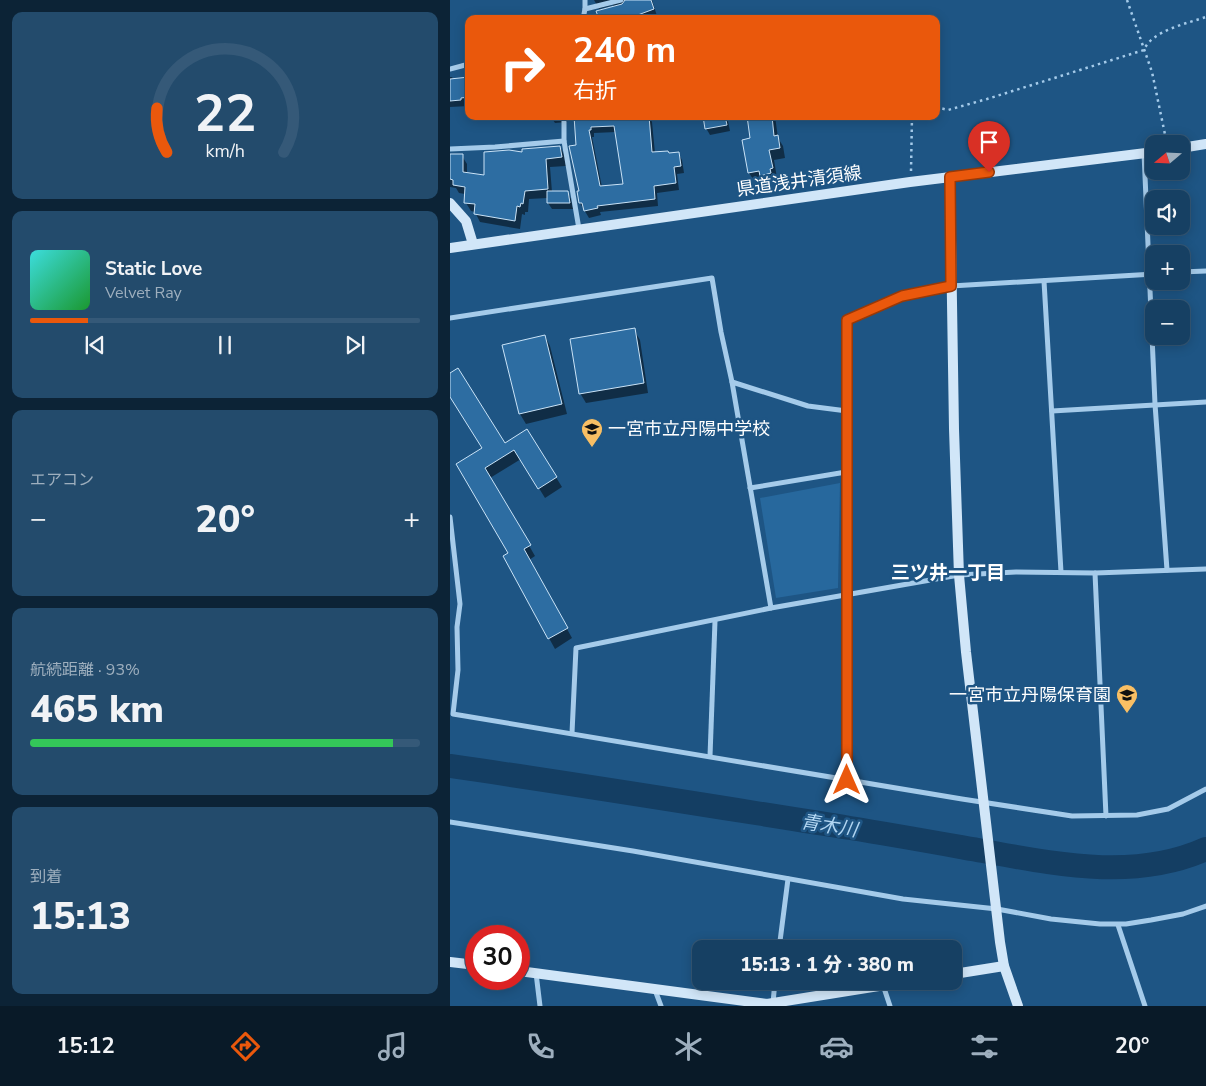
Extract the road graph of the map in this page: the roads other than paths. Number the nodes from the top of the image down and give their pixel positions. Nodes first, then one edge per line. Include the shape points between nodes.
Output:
1 (585, 0) edge
2 (620, 0) edge
3 (585, 9) junction
4 (584, 15) edge
5 (465, 65) edge
6 (450, 69) edge
7 (564, 120) edge
8 (564, 141) junction
9 (1206, 144) edge
10 (1190, 147) edge
11 (450, 149) edge
12 (1145, 153) edge
13 (950, 177) junction
14 (1149, 180) edge
15 (450, 203) edge
16 (579, 230) junction
17 (473, 244) junction
18 (1151, 245) edge
19 (450, 248) edge
20 (1206, 271) edge
21 (1190, 272) edge
22 (1145, 275) edge
23 (1044, 282) junction
24 (951, 286) junction
25 (1151, 290) edge
26 (450, 318) edge
27 (732, 382) junction
28 (1206, 402) edge
29 (1155, 404) junction
30 (847, 411) junction
31 (1052, 411) junction
32 (846, 472) junction
33 (750, 488) junction
34 (450, 518) edge
35 (1206, 569) edge
36 (1167, 570) junction
37 (1061, 572) junction
38 (1095, 572) junction
39 (960, 575) junction
40 (847, 595) junction
41 (770, 608) junction
42 (715, 621) junction
43 (572, 733) junction
44 (710, 756) junction
45 (847, 780) junction
46 (1206, 789) edge
47 (984, 803) junction
48 (1106, 816) junction
49 (450, 822) edge
50 (788, 878) junction
51 (1206, 906) edge
52 (996, 910) junction
53 (1118, 924) junction
54 (780, 940) edge
55 (450, 962) edge
56 (465, 964) edge
57 (1004, 966) junction
58 (530, 972) edge
59 (536, 973) junction
60 (962, 973) edge
61 (655, 989) junction
62 (774, 990) edge
63 (854, 990) edge
64 (885, 990) edge
65 (773, 1004) edge
66 (540, 1006) edge
67 (660, 1006) edge
68 (890, 1006) edge
69 (1018, 1006) edge
70 (1145, 1006) edge

1 - 3 street
2 - 3 street
3 - 4 street
5 - 6 street
7 - 8 street
8 - 11 street
8 - 16 street
9 - 10 street
12 - 13 street, 県道浅井清須線
13 - 16 street, 県道浅井清須線
13 - 24 street
14 - 18 street
15 - 17 street via 466,221
16 - 17 street, 県道浅井清須線
17 - 19 street, 県道浅井清須線
20 - 21 street
22 - 23 street
23 - 24 street
23 - 31 street
24 - 30 street via 902,296 847,320
24 - 39 street
25 - 29 street
26 - 27 street via 712,278
27 - 30 street via 808,406
27 - 33 street
28 - 29 street
29 - 31 street
29 - 36 street
30 - 32 street
31 - 37 street
32 - 33 street
32 - 40 street
33 - 41 street
34 - 43 street via 460,604 453,714
35 - 36 street
36 - 38 street
37 - 38 street
37 - 39 street
38 - 48 street
39 - 40 street
39 - 47 street
40 - 41 street
40 - 45 street
41 - 42 street
42 - 43 street via 576,648
42 - 44 street
43 - 44 street
44 - 45 street
45 - 47 street
46 - 48 street via 1168,809
47 - 48 street via 1072,816
47 - 52 street
49 - 50 street
50 - 52 street via 903,899
50 - 54 street
51 - 53 street via 1143,922
52 - 53 street via 1051,919
52 - 57 street
53 - 70 street
55 - 56 street
57 - 60 street
57 - 69 street
58 - 59 street
59 - 61 street
59 - 66 street
61 - 65 street
61 - 67 street
62 - 65 street
63 - 65 street
64 - 68 street

